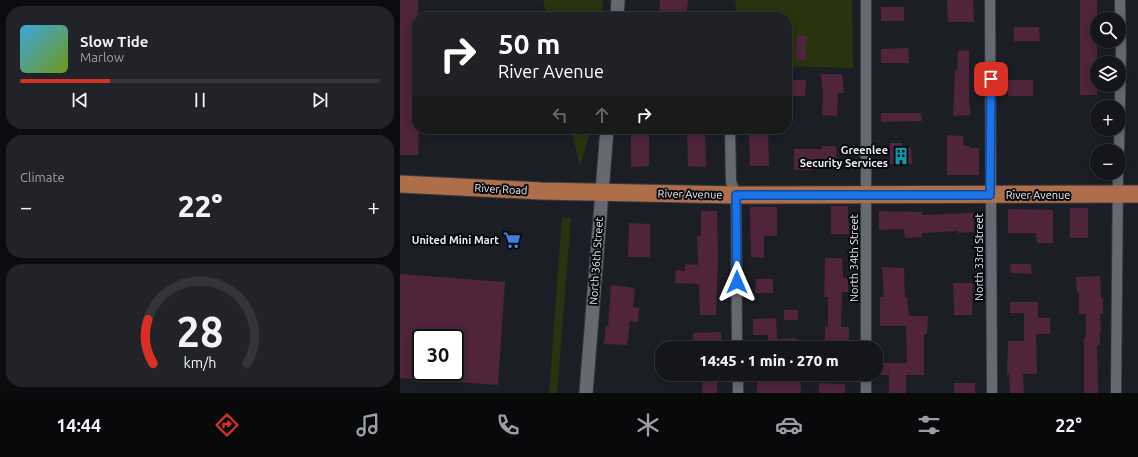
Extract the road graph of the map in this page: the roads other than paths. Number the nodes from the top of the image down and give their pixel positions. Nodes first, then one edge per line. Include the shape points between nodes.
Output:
1 (618, 0) edge
2 (866, 0) edge
3 (990, 0) edge
4 (1120, 0) edge
5 (617, 12) edge
6 (607, 134) edge
7 (730, 134) edge
8 (1119, 144) edge
9 (1118, 180) edge
10 (400, 184) edge
11 (602, 192) junction
12 (865, 194) junction
13 (1138, 194) edge
14 (736, 195) junction
15 (990, 195) junction
16 (1118, 195) junction
17 (737, 341) edge
18 (866, 341) edge
19 (738, 381) edge
20 (866, 381) edge
21 (586, 393) edge
22 (738, 393) edge
23 (866, 393) edge
24 (992, 393) edge
25 (1116, 393) edge

1 - 5 street
2 - 12 street, North 34th Street
3 - 15 street, North 33rd Street
4 - 8 street
6 - 11 street, North 36th Street
7 - 14 street via 731,182
9 - 16 street
10 - 11 main road, River Road
11 - 14 main road, River Avenue
11 - 21 street, North 36th Street
12 - 14 main road, River Avenue
12 - 15 main road, River Avenue
12 - 18 street, North 34th Street
13 - 16 main road, River Avenue
14 - 17 street
15 - 16 main road, River Avenue
15 - 24 street, North 33rd Street
16 - 25 street
19 - 22 street
20 - 23 street

